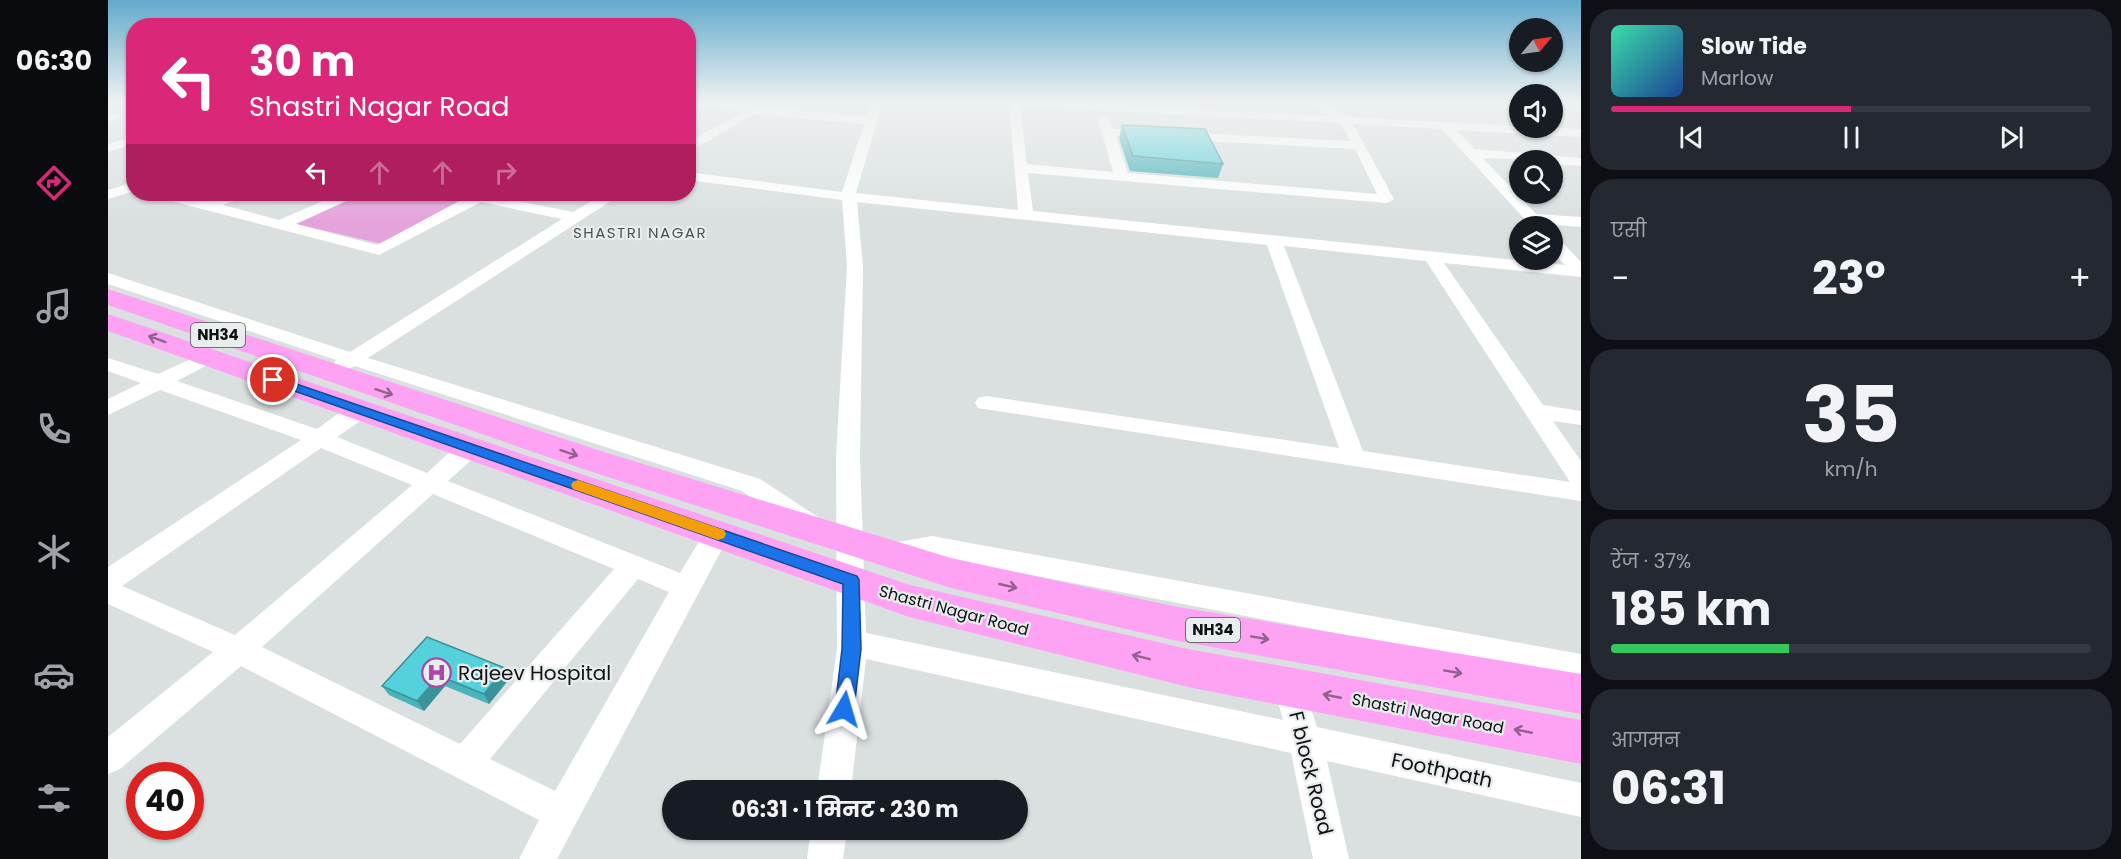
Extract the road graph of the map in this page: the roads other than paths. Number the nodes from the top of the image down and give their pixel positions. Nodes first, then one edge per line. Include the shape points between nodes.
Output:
1 (865, 141) edge
2 (1018, 141) edge
3 (1111, 141) edge
4 (1284, 141) edge
5 (1358, 141) edge
6 (1460, 141) edge
7 (126, 142) edge
8 (1360, 145) junction
9 (108, 148) edge
10 (1471, 153) junction
11 (1581, 162) edge
12 (1021, 168) junction
13 (1122, 177) junction
14 (696, 178) edge
15 (108, 180) edge
16 (126, 184) edge
17 (126, 189) edge
18 (108, 195) edge
19 (850, 197) junction
20 (189, 201) edge
21 (222, 201) edge
22 (334, 201) edge
23 (466, 201) edge
24 (503, 201) edge
25 (600, 201) edge
26 (209, 206) junction
27 (1026, 215) junction
28 (1529, 216) edge
29 (573, 217) junction
30 (1563, 222) edge
31 (1581, 222) edge
32 (280, 225) junction
33 (1273, 240) junction
34 (1563, 253) edge
35 (1432, 257) junction
36 (1581, 272) edge
37 (108, 278) edge
38 (108, 297) edge
39 (108, 322) edge
40 (208, 357) junction
41 (108, 364) edge
42 (340, 366) junction
43 (157, 382) junction
44 (986, 403) dead end
45 (108, 408) edge
46 (361, 410) junction
47 (1536, 411) junction
48 (1581, 418) edge
49 (321, 439) junction
50 (471, 448) junction
51 (1354, 458) junction
52 (1581, 479) edge
53 (431, 485) junction
54 (1581, 492) edge
55 (717, 534) junction
56 (852, 552) junction
57 (634, 565) junction
58 (108, 581) edge
59 (686, 587) junction
60 (108, 592) edge
61 (852, 643) junction
62 (237, 650) junction
63 (1581, 667) edge
64 (1290, 688) junction
65 (1581, 694) edge
66 (1304, 741) junction
67 (1581, 742) edge
68 (108, 758) edge
69 (465, 764) junction
70 (835, 780) edge
71 (1581, 800) edge
72 (562, 813) junction
73 (828, 840) edge
74 (537, 859) edge
75 (825, 859) edge
76 (1331, 859) edge

1 - 19 street
2 - 12 street
3 - 13 street
4 - 8 street
5 - 8 street
6 - 10 street
7 - 9 street
8 - 13 street via 1387,199
10 - 11 street
10 - 28 street
12 - 13 street
12 - 27 street
14 - 19 street
15 - 16 street
17 - 18 street
19 - 27 street
19 - 56 street via 855,266 848,458
20 - 26 street
21 - 26 street
22 - 32 street
23 - 32 street via 379,250
24 - 29 street
25 - 29 street
26 - 32 street
27 - 33 street
29 - 42 street
30 - 31 street
33 - 35 street
33 - 51 street
34 - 36 street
35 - 36 street
35 - 47 street
37 - 42 street
38 - 42 highway, NH34
40 -> 39 highway, Shastri Nagar Road / NH34
40 - 43 street
40 - 46 highway, Shastri Nagar Road / NH34
41 - 43 street
42 - 56 highway, NH34
43 - 45 street
43 - 49 street
44 - 51 street
46 - 49 street
46 - 50 highway, Shastri Nagar Road / NH34
47 - 48 street
47 - 52 street
49 - 53 street
49 - 58 street
50 - 53 street
50 - 55 highway, Shastri Nagar Road / NH34
51 - 54 street
53 - 57 street
53 - 62 street
55 - 56 highway, Shastri Nagar Road / NH34
55 - 59 street
56 - 61 street
56 - 63 street via 932,546
64 -> 56 highway, Shastri Nagar Road / NH34 via 1188,668 909,601
56 -> 65 highway, NH34 via 1173,623
57 - 59 street
57 - 69 street
59 - 72 street
60 - 62 street
61 - 66 street, Foothpath
61 - 70 street
62 - 68 street
62 - 69 street
64 - 66 street, F block Road
67 -> 64 highway, Shastri Nagar Road / NH34
66 - 71 street, Foothpath
66 - 76 street, F block Road
69 - 72 street
72 - 74 street
73 - 75 street

